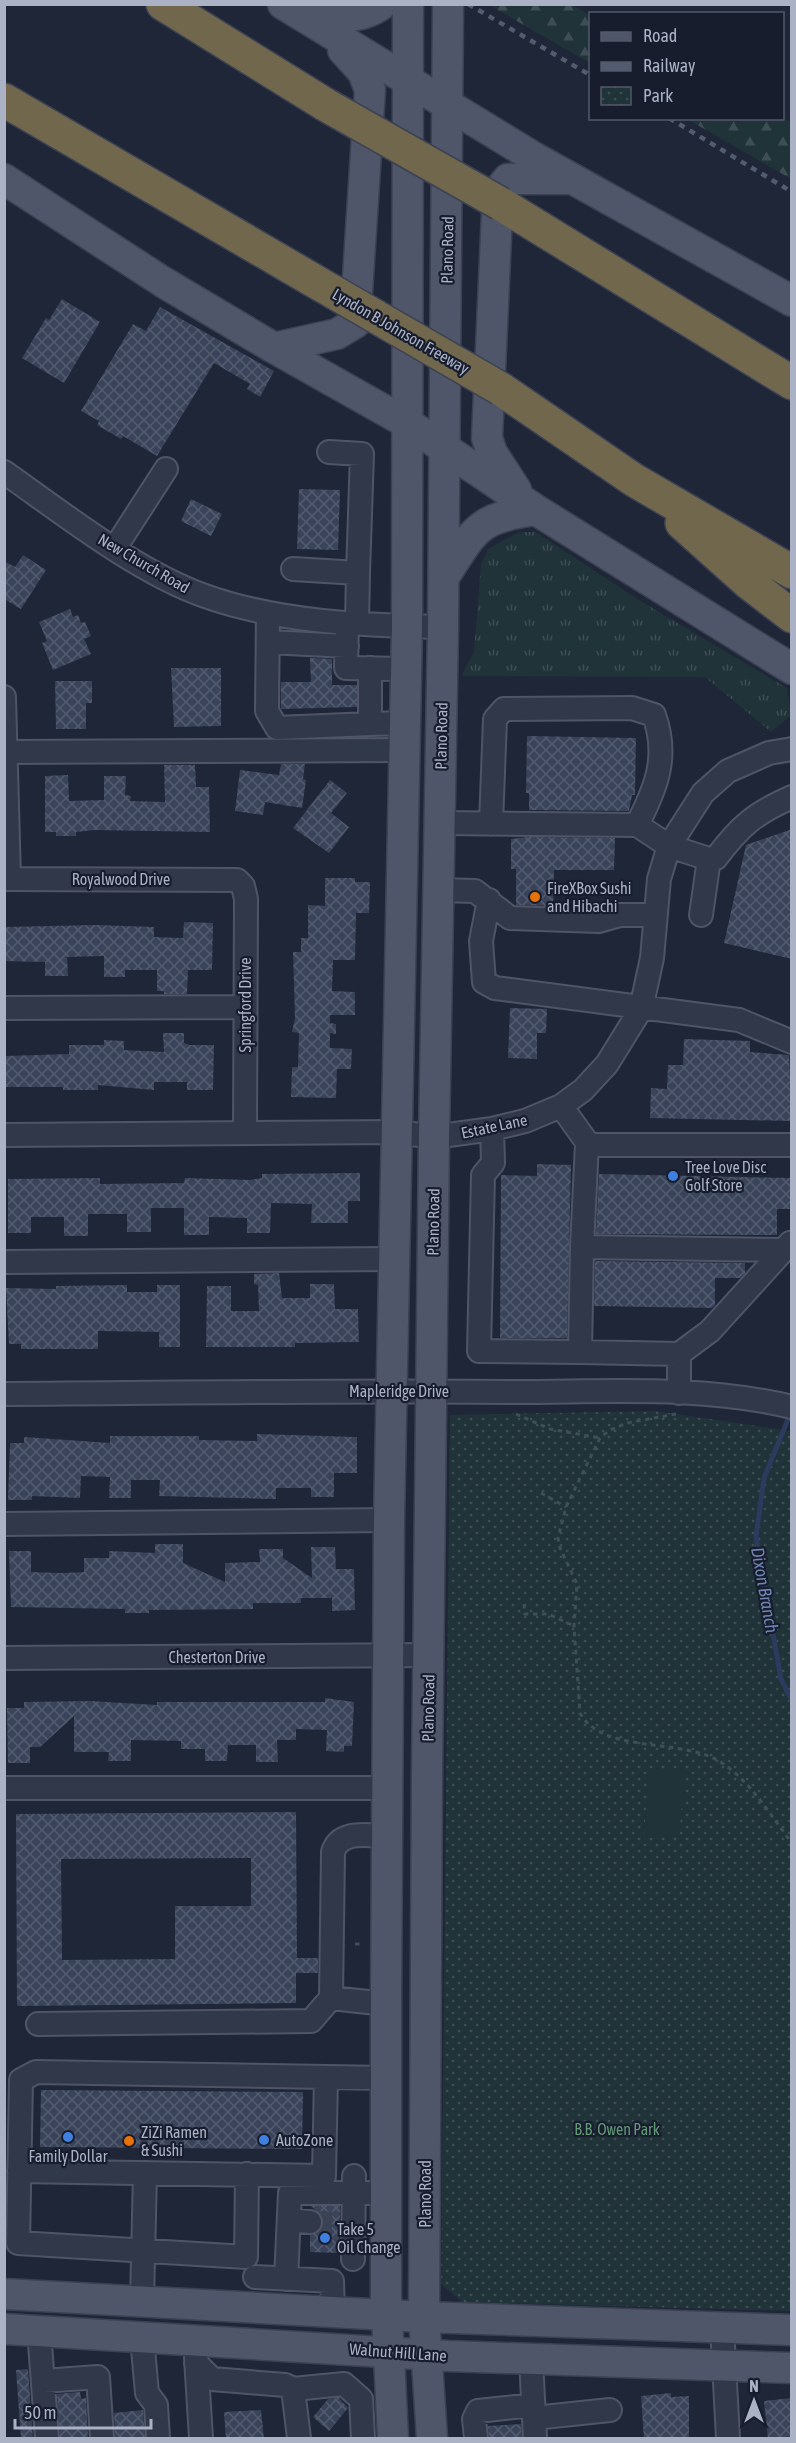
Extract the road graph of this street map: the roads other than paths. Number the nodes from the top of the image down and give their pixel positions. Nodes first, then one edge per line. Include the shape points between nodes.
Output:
1 (163, 4) edge
2 (283, 4) edge
3 (299, 4) edge
4 (382, 4) edge
5 (408, 4) edge
6 (448, 4) edge
7 (321, 27) junction
8 (408, 83) junction
9 (4, 100) edge
10 (448, 106) junction
11 (4, 179) edge
12 (573, 179) junction
13 (792, 301) edge
14 (274, 348) junction
15 (792, 383) edge
16 (407, 423) junction
17 (445, 449) junction
18 (329, 452) dead end
19 (166, 469) dead end
20 (4, 472) edge
21 (634, 480) junction
22 (530, 506) junction
23 (115, 548) junction
24 (293, 569) dead end
25 (792, 572) edge
26 (358, 573) junction
27 (444, 577) junction
28 (268, 613) junction
29 (792, 616) edge
30 (407, 626) junction
31 (443, 627) junction
32 (350, 631) junction
33 (268, 642) junction
34 (370, 668) junction
35 (406, 669) junction
36 (792, 669) edge
37 (4, 697) edge
38 (370, 724) junction
39 (405, 737) junction
40 (792, 749) edge
41 (5, 752) edge
42 (792, 797) edge
43 (440, 823) junction
44 (491, 824) junction
45 (637, 825) junction
46 (669, 846) junction
47 (709, 859) junction
48 (403, 862) junction
49 (7, 879) edge
50 (237, 880) joint
51 (439, 890) junction
52 (489, 900) junction
53 (655, 915) junction
54 (701, 915) dead end
55 (439, 931) junction
56 (244, 1007) junction
57 (4, 1008) edge
58 (641, 1009) junction
59 (792, 1042) edge
60 (561, 1106) junction
61 (492, 1129) junction
62 (398, 1132) junction
63 (245, 1133) junction
64 (4, 1135) edge
65 (434, 1137) junction
66 (587, 1143) junction
67 (792, 1145) edge
68 (788, 1246) edge
69 (582, 1247) junction
70 (394, 1259) junction
71 (4, 1262) edge
72 (580, 1352) junction
73 (679, 1354) junction
74 (392, 1390) junction
75 (431, 1391) junction
76 (4, 1395) edge
77 (683, 1403) junction
78 (792, 1407) edge
79 (389, 1520) junction
80 (4, 1524) edge
81 (429, 1655) junction
82 (389, 1656) junction
83 (4, 1658) edge
84 (4, 1788) edge
85 (388, 1788) junction
86 (388, 1836) junction
87 (332, 1998) junction
88 (386, 2004) junction
89 (425, 2004) junction
90 (38, 2024) dead end
91 (326, 2077) junction
92 (386, 2078) junction
93 (19, 2172) junction
94 (145, 2173) junction
95 (248, 2174) junction
96 (324, 2176) junction
97 (354, 2185) junction
98 (386, 2185) junction
99 (144, 2251) junction
100 (353, 2259) junction
101 (385, 2259) junction
102 (251, 2267) junction
103 (286, 2279) junction
104 (332, 2281) junction
105 (4, 2294) edge
106 (142, 2302) junction
107 (255, 2308) junction
108 (333, 2312) junction
109 (387, 2315) junction
110 (424, 2317) junction
111 (722, 2327) junction
112 (4, 2329) edge
113 (39, 2330) junction
114 (792, 2330) edge
115 (142, 2338) junction
116 (262, 2345) junction
117 (388, 2351) junction
118 (196, 2352) junction
119 (425, 2354) junction
120 (531, 2359) junction
121 (723, 2367) junction
122 (792, 2368) edge
123 (43, 2381) junction
124 (261, 2383) junction
125 (293, 2389) junction
126 (610, 2410) dead end
127 (534, 2420) edge
128 (47, 2439) edge
129 (102, 2439) edge
130 (158, 2439) edge
131 (201, 2439) edge
132 (299, 2439) edge
133 (363, 2439) edge
134 (393, 2439) edge
135 (432, 2439) edge
136 (476, 2439) edge
137 (728, 2439) edge

1 - 15 highway, bridge via 326,105 501,204
2 - 7 main road
3 - 4 main road via 344,17 372,12
5 - 8 main road
6 - 10 main road, Plano Road
7 - 8 main road
7 - 14 main road via 363,72 370,90 355,323 337,334
8 - 10 main road
8 - 16 main road
9 - 21 highway, Lyndon B Johnson Freeway, bridge via 501,389
10 - 12 main road
10 - 17 main road, Plano Road
11 - 14 main road
12 - 13 main road
12 - 22 main road via 508,179 498,191 487,438 492,453
14 - 16 main road
16 - 17 main road
16 - 30 main road
17 - 22 main road
17 - 27 main road, Plano Road
18 - 26 street via 362,454
19 - 23 street
20 - 23 street, New Church Road
21 - 25 highway, Lyndon B Johnson Freeway
21 - 29 highway via 749,583
22 - 27 main road via 502,515 474,531
22 - 36 main road
23 - 28 street, New Church Road via 204,596
24 - 26 street
26 - 32 street
27 - 31 main road, Plano Road
28 - 32 street, New Church Road
28 - 33 street
30 - 31 street, New Church Road
30 - 32 street, New Church Road
30 - 35 main road
31 - 43 main road, Plano Road
32 - 33 street
32 - 34 street via 346,668
33 - 38 street via 267,711 277,728
34 - 35 street
34 - 38 street
35 - 39 main road
37 - 41 street
38 - 39 street
39 - 41 street
39 - 48 main road
40 - 46 street, Estate Lane via 769,753 728,771 703,793
41 - 49 street
42 - 47 street via 758,813 731,836 716,858
43 - 44 street
43 - 51 main road, Plano Road
44 - 45 street
44 - 45 street via 495,719 504,709 632,708 654,715 659,731 659,775
45 - 46 street
46 - 47 street
46 - 53 street, Estate Lane via 659,879
47 - 54 street
48 - 55 main road via 416,874 418,913 425,925
48 - 62 main road
49 - 50 street, Royalwood Drive
50 - 56 street, Springford Drive via 246,899
51 - 52 street via 475,891
51 - 55 main road, Plano Road
52 - 53 street via 510,918 599,921 620,915
52 - 58 street via 481,941 484,982 495,988
53 - 58 street, Estate Lane via 652,958
55 - 65 main road, Plano Road
56 - 57 street
56 - 63 street, Springford Drive
58 - 59 street via 739,1020
58 - 60 street, Estate Lane via 607,1064 583,1090
60 - 61 street, Estate Lane
60 - 66 street
61 - 65 street, Estate Lane
61 - 72 street via 493,1163 483,1175 479,1352
62 - 63 street, Estate Lane
62 - 65 street, Estate Lane
62 - 70 main road
63 - 64 street, Estate Lane
65 - 75 main road, Plano Road
66 - 67 street
66 - 69 street
68 - 69 street
68 - 73 street via 710,1331
69 - 72 street
70 - 71 street
70 - 74 main road
72 - 73 street
73 - 77 street
74 - 75 street, Mapleridge Drive
74 - 76 street, Mapleridge Drive
74 - 79 main road
75 - 77 street, Mapleridge Drive
75 - 81 main road, Plano Road
77 - 78 street, Mapleridge Drive via 742,1398
79 - 80 street
79 - 82 main road
81 - 82 street, Chesterton Drive
81 - 89 main road, Plano Road
82 - 83 street, Chesterton Drive
82 - 85 main road
84 - 85 street
85 - 86 main road
86 - 87 street via 345,1837 336,1842
86 - 88 main road
87 - 88 street
87 - 90 street via 311,2021
88 - 89 main road
88 - 92 main road
89 - 110 main road, Plano Road
91 - 92 street
91 - 93 street via 36,2072 21,2080
91 - 96 street
92 - 98 main road
93 - 94 street
93 - 99 street via 18,2243
94 - 95 street
94 - 99 street
95 - 96 street
95 - 102 street
96 - 97 street
97 - 98 street
97 - 100 street via 346,2223
97 - 103 street via 290,2193 299,2221
98 - 101 main road
99 - 102 street
99 - 106 street
100 - 101 street
100 - 104 street
101 - 109 main road
102 - 103 street
102 - 107 street
103 - 104 street
104 - 108 street
105 - 106 main road
106 - 107 main road
106 - 115 main road
107 - 108 main road
108 - 109 main road
109 - 110 main road
109 - 117 main road
110 - 111 main road
110 - 119 main road, Plano Road
111 - 114 main road
111 - 121 street
112 - 113 main road, Walnut Hill Lane
113 - 115 main road, Walnut Hill Lane
113 - 123 street
115 - 118 main road, Walnut Hill Lane
115 - 130 street via 147,2393 156,2405
116 - 117 main road, Walnut Hill Lane
116 - 118 main road, Walnut Hill Lane
116 - 124 street
117 - 119 main road, Walnut Hill Lane
117 - 134 main road
118 - 124 street via 212,2379
118 - 131 street
119 - 120 main road, Walnut Hill Lane
119 - 135 main road, Plano Road
120 - 121 main road, Walnut Hill Lane
120 - 127 street
121 - 122 main road, Walnut Hill Lane
121 - 137 street
123 - 128 street
123 - 129 street via 98,2377
124 - 125 street
125 - 132 street
125 - 133 street via 344,2384 361,2398
126 - 127 street
127 - 136 street via 478,2411 474,2419

